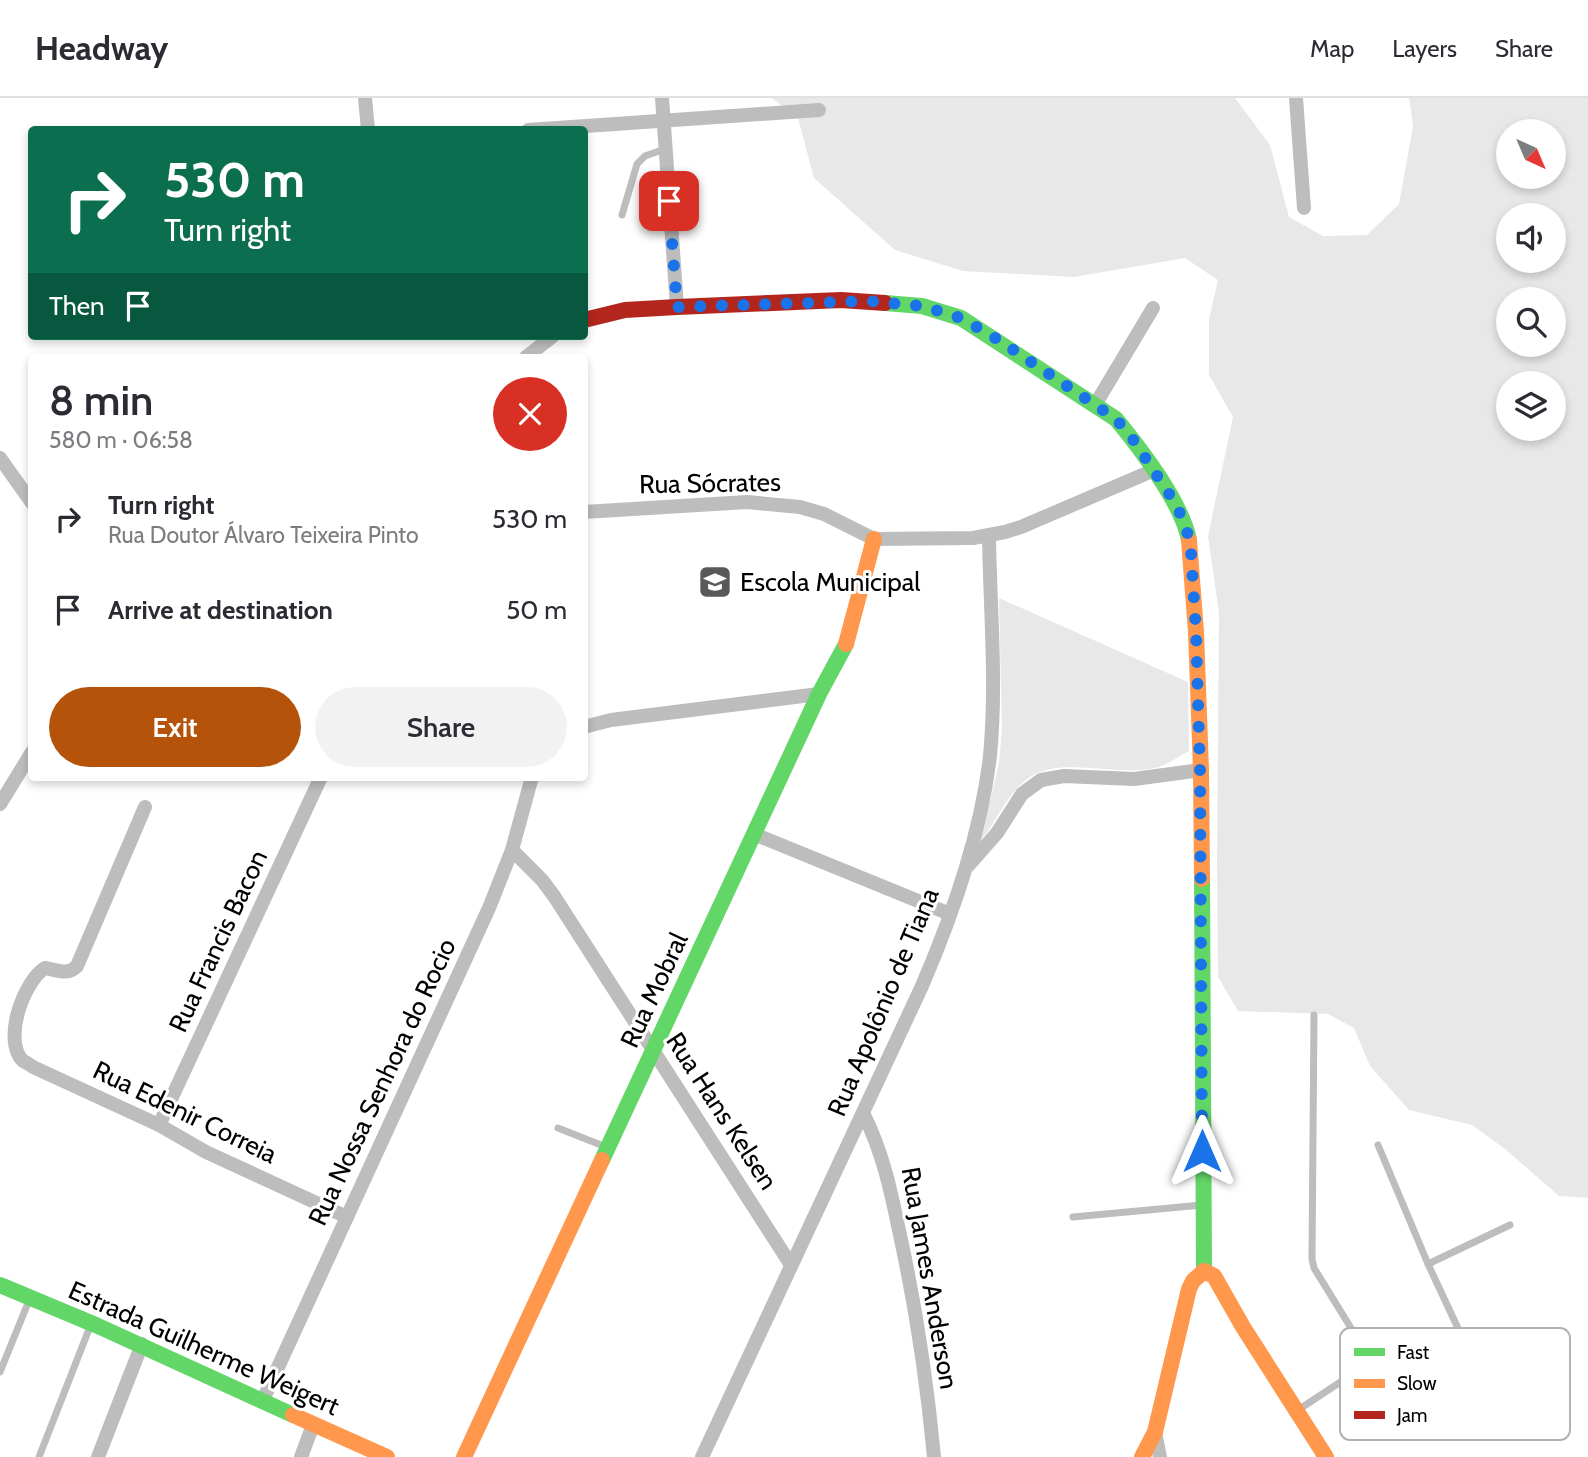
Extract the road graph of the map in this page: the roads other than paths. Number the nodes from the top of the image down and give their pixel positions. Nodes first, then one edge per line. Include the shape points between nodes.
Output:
1 (365, 98) edge
2 (662, 98) edge
3 (1296, 98) edge
4 (819, 110) dead end
5 (664, 121) junction
6 (368, 126) edge
7 (588, 126) edge
8 (666, 149) junction
9 (1304, 208) dead end
10 (622, 215) dead end
11 (677, 307) junction
12 (1153, 308) dead end
13 (588, 319) edge
14 (548, 340) edge
15 (530, 354) edge
16 (1095, 405) junction
17 (0, 458) edge
18 (1152, 471) junction
19 (28, 497) edge
20 (588, 512) edge
21 (989, 536) junction
22 (874, 539) junction
23 (819, 694) junction
24 (588, 726) edge
25 (28, 758) edge
26 (1200, 770) junction
27 (319, 781) edge
28 (531, 781) edge
29 (0, 804) edge
30 (145, 807) dead end
31 (754, 834) junction
32 (512, 849) junction
33 (964, 869) junction
34 (950, 914) junction
35 (1314, 1015) dead end
36 (653, 1050) junction
37 (863, 1113) junction
38 (159, 1125) junction
39 (558, 1128) dead end
40 (1378, 1145) dead end
41 (608, 1148) junction
42 (1203, 1205) junction
43 (347, 1217) junction
44 (1073, 1217) dead end
45 (1510, 1225) dead end
46 (1428, 1264) junction
47 (791, 1265) junction
48 (1204, 1271) junction
49 (0, 1285) edge
50 (30, 1297) junction
51 (92, 1323) junction
52 (1351, 1328) edge
53 (1459, 1328) edge
54 (142, 1344) junction
55 (0, 1372) edge
56 (1340, 1382) edge
57 (262, 1402) junction
58 (1296, 1412) junction
59 (313, 1424) junction
60 (1155, 1433) junction
61 (40, 1457) edge
62 (98, 1457) edge
63 (301, 1457) edge
64 (387, 1457) edge
65 (464, 1457) edge
66 (702, 1457) edge
67 (934, 1457) edge
68 (1142, 1457) edge
69 (1160, 1457) edge
70 (1326, 1457) edge

1 - 6 street
2 - 5 street
3 - 9 street
4 - 5 street
5 - 7 street
5 - 8 street
8 - 10 lane via 637,164
8 - 11 street
11 - 13 street via 625,310
11 - 16 street via 841,300 922,306 961,318
12 - 16 street
14 - 15 street
16 - 18 street via 1125,428
17 - 19 street
18 - 21 street, Rua Sócrates
18 - 26 street via 1183,517 1191,552
20 - 22 street, Rua Sócrates via 772,503 824,514
21 - 22 street, Rua Sócrates
21 - 33 street, Rua Apolônio de Tiana via 990,755
22 - 23 street, Rua Mobral via 848,640
23 - 24 street
23 - 31 street, Rua Mobral
25 - 29 street
26 - 33 street via 1135,779 1064,776 1041,780 1022,794 987,845
26 - 42 street
27 - 38 street, Rua Francis Bacon
28 - 32 street, Rua Nossa Senhora do Rocio
30 - 38 street, Rua Edenir Correia via 76,966 66,973 45,968 32,979 18,1013 16,1039 23,1061
31 - 34 street
31 - 36 street, Rua Mobral
32 - 36 street, Rua Hans Kelsen via 554,896
32 - 43 street, Rua Nossa Senhora do Rocio
33 - 34 street, Rua Apolônio de Tiana
34 - 37 street, Rua Apolônio de Tiana
35 - 52 lane via 1312,1259
36 - 41 street, Rua Mobral
36 - 47 street, Rua Hans Kelsen
37 - 47 street, Rua Apolônio de Tiana
37 - 67 street, Rua James Anderson via 882,1155 905,1259
38 - 43 street, Rua Edenir Correia via 206,1152
39 - 41 lane
40 - 46 lane
41 - 65 street, Rua Mobral
42 - 44 lane
42 - 48 street
43 - 57 street, Rua Nossa Senhora do Rocio
45 - 46 lane
46 - 53 lane
47 - 66 street, Rua Apolônio de Tiana
48 - 58 street via 1214,1276
48 - 60 street via 1189,1289
49 - 50 street, Estrada Guilherme Weigert
50 - 51 street, Estrada Guilherme Weigert
50 - 55 lane
51 - 54 street, Estrada Guilherme Weigert
51 - 61 lane
54 - 57 street, Estrada Guilherme Weigert
54 - 62 street
56 - 58 lane
57 - 59 street, Estrada Guilherme Weigert
58 - 70 street
59 - 63 street
59 - 64 street, Estrada Guilherme Weigert
60 - 68 street
60 - 69 street

